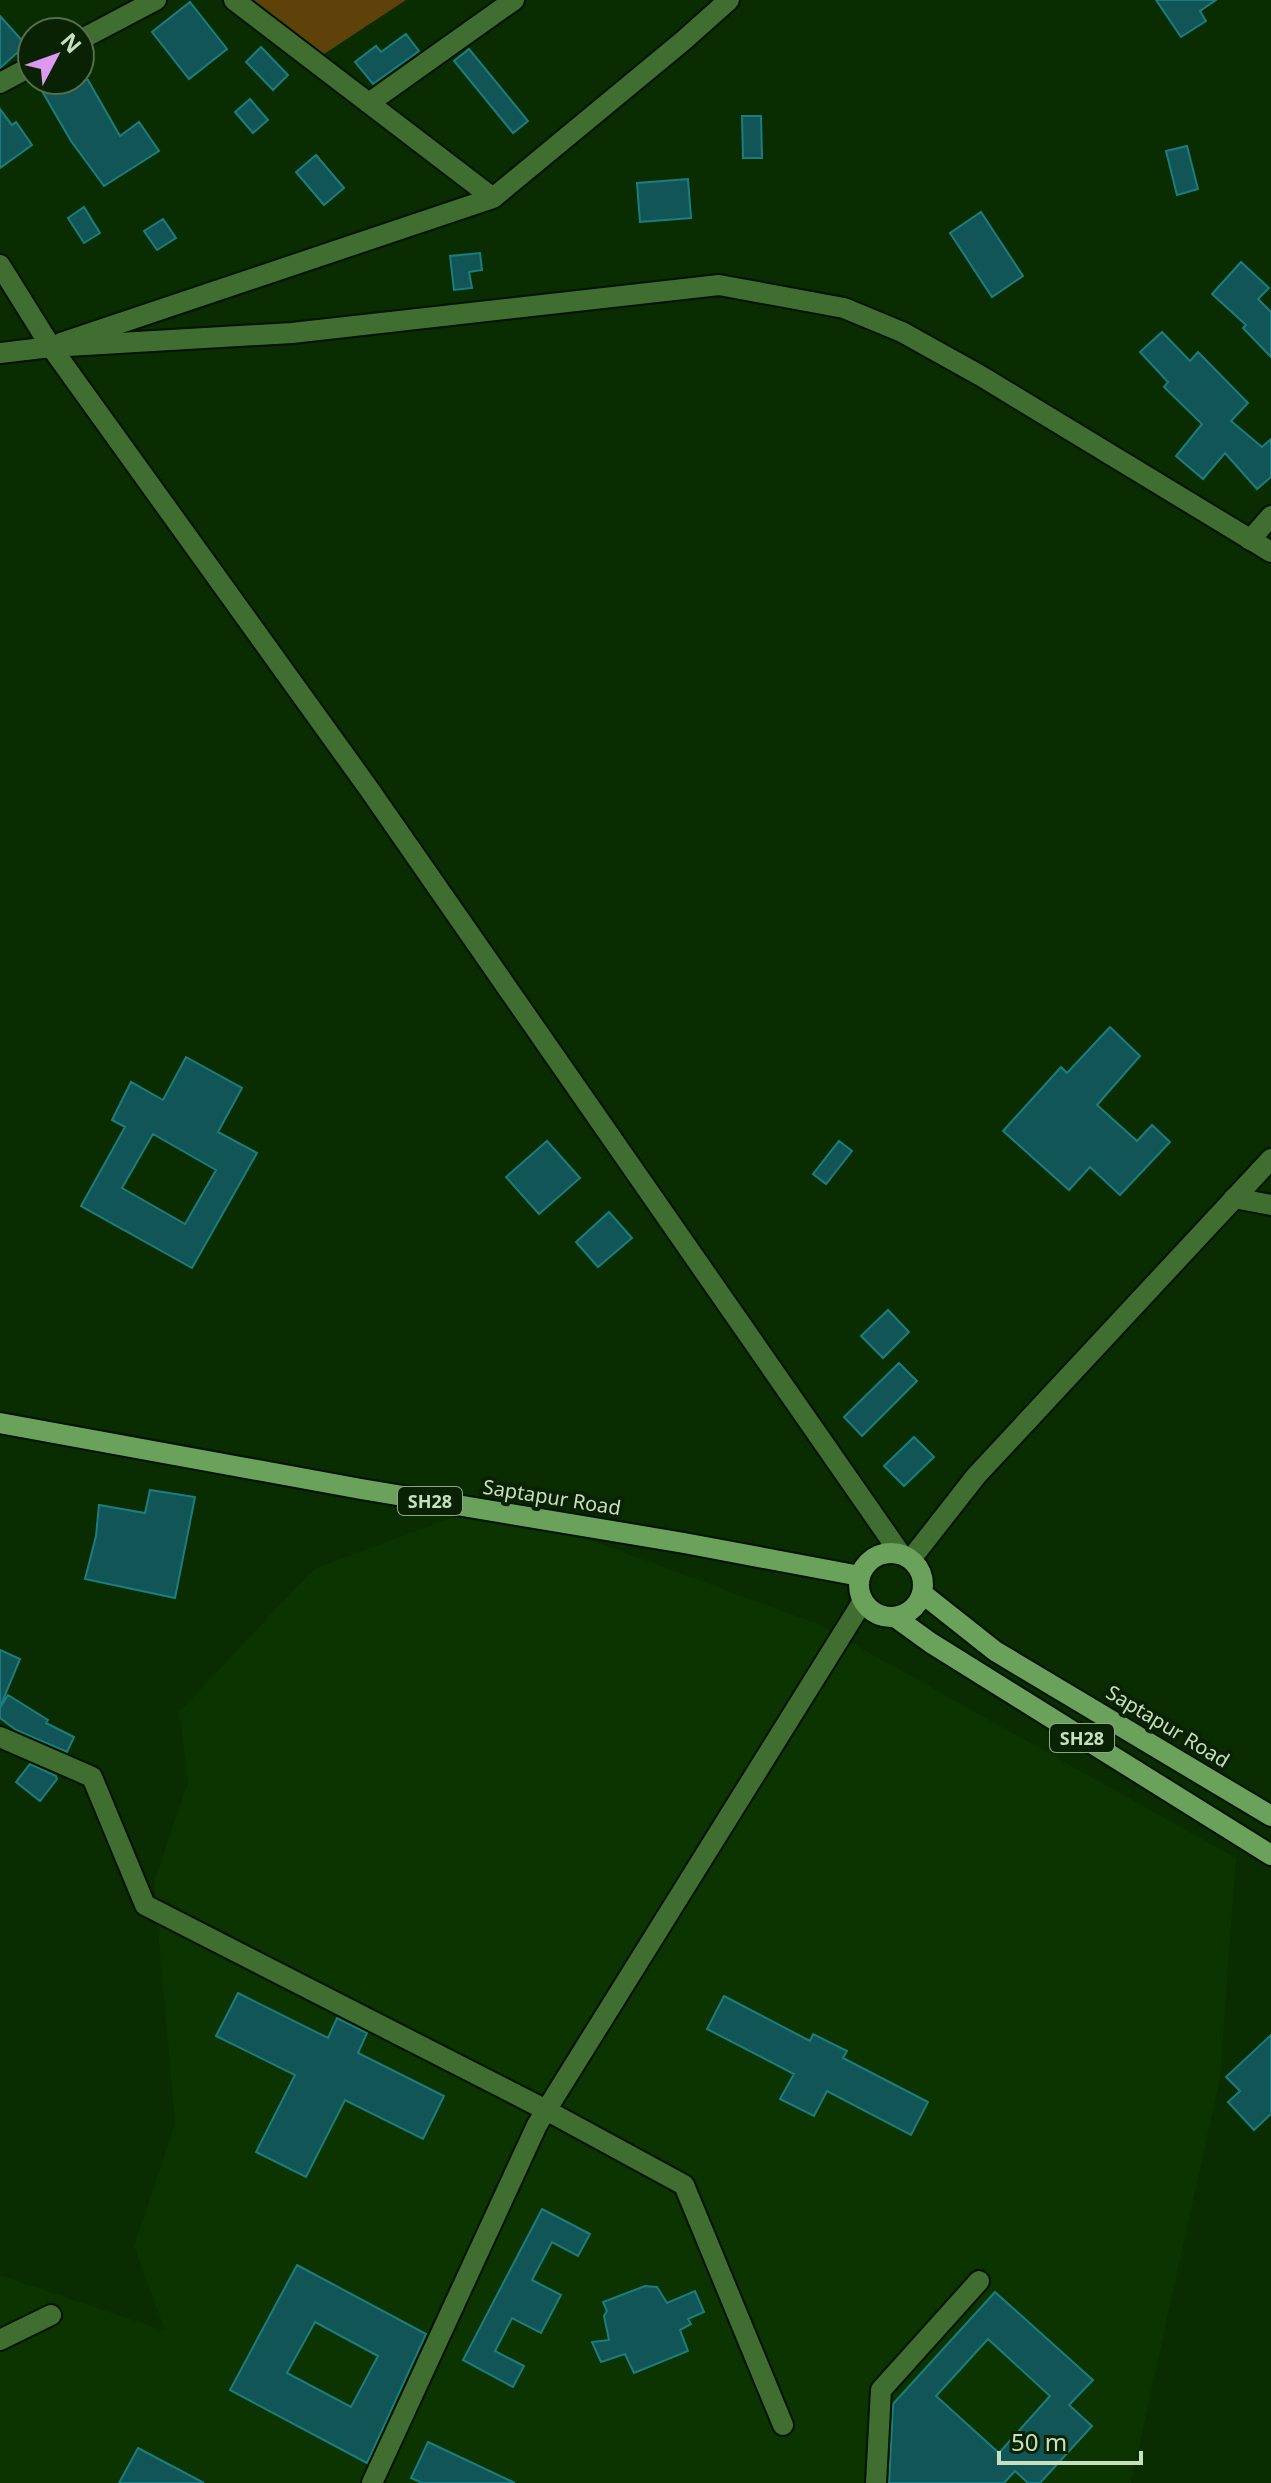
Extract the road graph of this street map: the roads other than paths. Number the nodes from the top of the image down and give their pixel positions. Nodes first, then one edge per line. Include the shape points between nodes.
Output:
1 (156, 0) edge
2 (234, 0) edge
3 (514, 0) edge
4 (729, 0) edge
5 (96, 32) edge
6 (369, 103) junction
7 (493, 198) junction
8 (0, 265) edge
9 (51, 347) junction
10 (0, 353) edge
11 (1271, 516) edge
12 (1250, 540) junction
13 (1271, 552) edge
14 (1271, 1159) edge
15 (1234, 1198) junction
16 (1271, 1205) edge
17 (0, 1423) edge
18 (906, 1556) junction
19 (860, 1576) junction
20 (923, 1594) junction
21 (863, 1601) junction
22 (895, 1617) junction
23 (0, 1737) edge
24 (1271, 1816) edge
25 (1271, 1855) edge
26 (546, 2110) junction
27 (979, 2281) dead end
28 (51, 2315) dead end
29 (0, 2340) edge
30 (783, 2425) dead end
31 (372, 2483) edge
32 (876, 2483) edge

1 - 5 street
2 - 6 street
3 - 6 street
4 - 7 street
6 - 7 street
7 - 9 street
8 - 9 street
9 - 10 street
9 - 12 street via 292,333 719,285 844,308 902,332
9 - 18 street via 369,789
11 - 12 street
12 - 13 street
14 - 15 street
15 - 16 street
15 - 18 street
17 - 19 main road, Saptapur Road / SH28
18 - 19 main road via 875,1556
18 - 20 main road via 920,1569
19 - 21 main road
20 - 22 main road via 917,1605
20 - 24 main road, Saptapur Road / SH28 via 995,1651
21 - 22 main road via 882,1617
21 - 26 street
22 - 25 main road, SH28
23 - 26 street via 92,1777 145,1905
26 - 30 street via 684,2185
26 - 31 street
27 - 32 street via 881,2390
28 - 29 street

